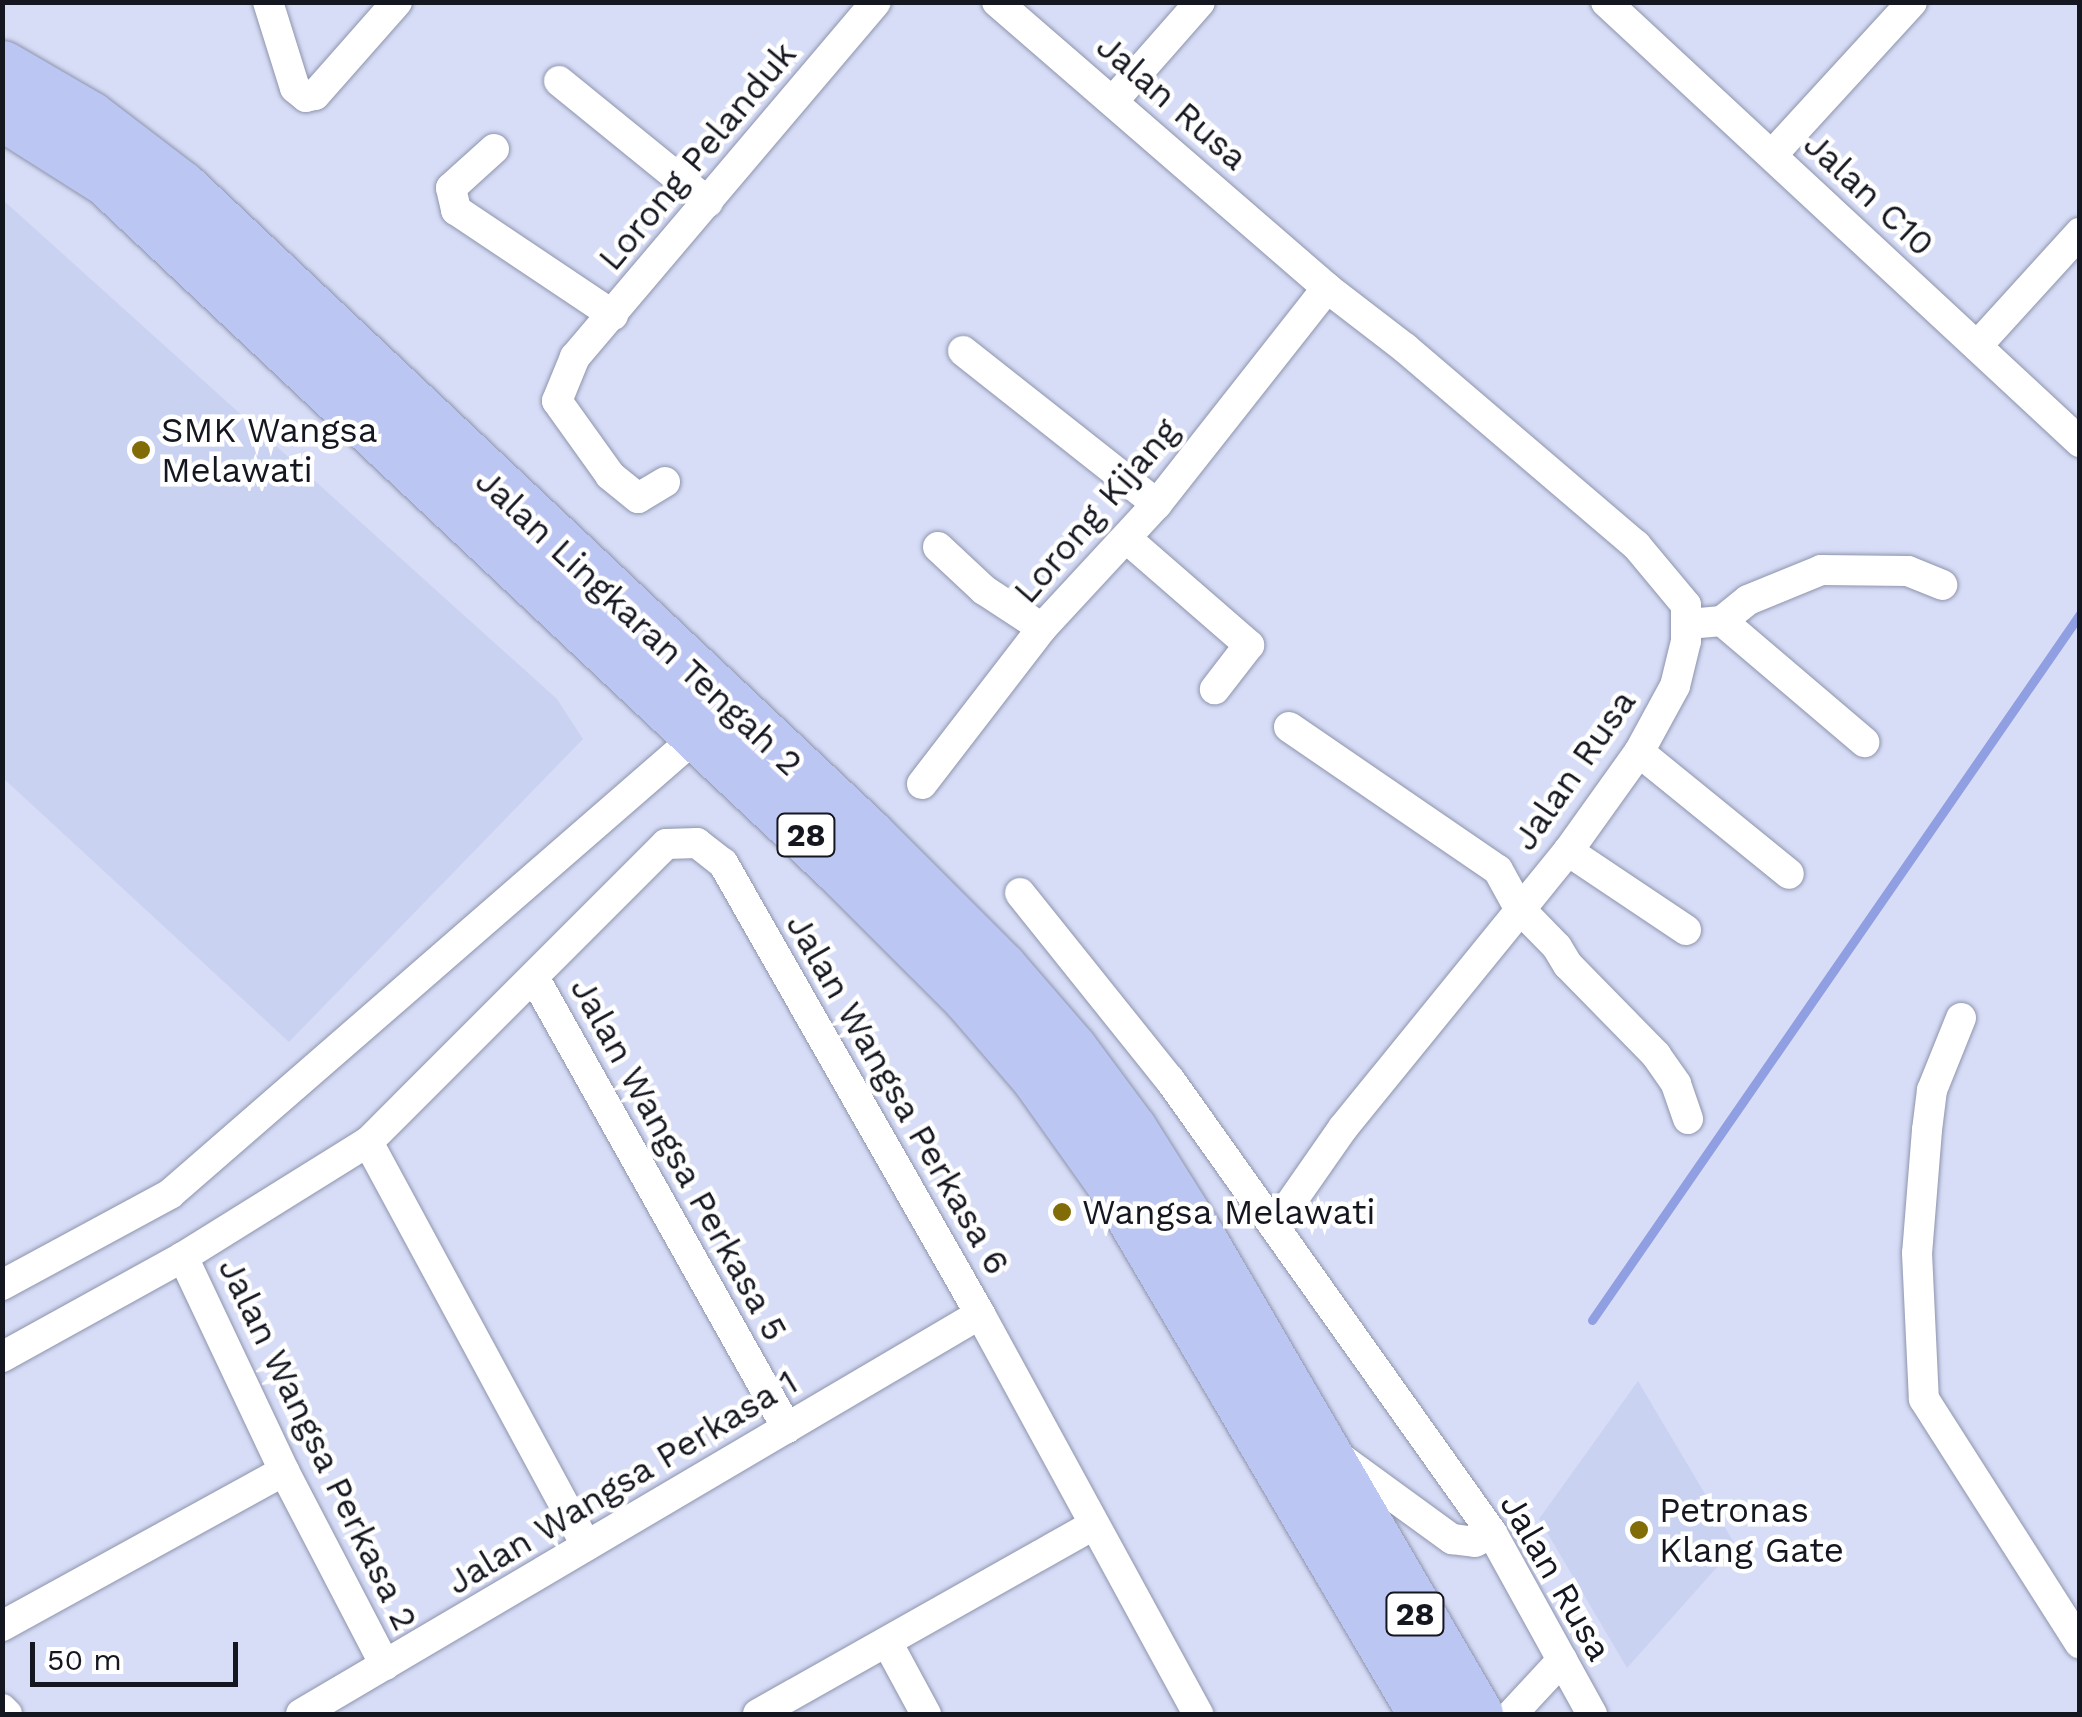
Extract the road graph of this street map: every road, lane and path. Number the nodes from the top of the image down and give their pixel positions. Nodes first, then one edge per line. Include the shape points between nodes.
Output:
1 (268, 2) edge
2 (397, 2) edge
3 (876, 2) edge
4 (997, 2) edge
5 (1200, 2) edge
6 (1606, 2) edge
7 (1912, 2) edge
8 (2, 68) edge
9 (559, 82) dead end
10 (1114, 100) junction
11 (2, 112) edge
12 (494, 150) dead end
13 (1772, 155) junction
14 (708, 202) junction
15 (2080, 232) edge
16 (1327, 288) junction
17 (613, 315) junction
18 (1978, 346) junction
19 (963, 351) dead end
20 (2080, 442) edge
21 (665, 482) dead end
22 (1158, 504) junction
23 (1127, 539) junction
24 (938, 547) dead end
25 (1942, 585) dead end
26 (1722, 621) junction
27 (1688, 624) junction
28 (1042, 628) junction
29 (1215, 689) dead end
30 (1289, 727) dead end
31 (698, 735) junction
32 (1864, 742) dead end
33 (1639, 752) junction
34 (922, 784) dead end
35 (1568, 851) junction
36 (1789, 874) dead end
37 (1020, 892) dead end
38 (1519, 908) junction
39 (1686, 930) dead end
40 (535, 979) junction
41 (1961, 1018) dead end
42 (1688, 1119) dead end
43 (368, 1142) junction
44 (1276, 1224) junction
45 (183, 1257) junction
46 (2, 1286) edge
47 (980, 1314) junction
48 (2, 1357) edge
49 (786, 1428) junction
50 (1313, 1438) junction
51 (284, 1471) junction
52 (1093, 1525) junction
53 (1492, 1534) junction
54 (586, 1546) junction
55 (1366, 1610) junction
56 (2, 1626) edge
57 (887, 1642) junction
58 (2080, 1644) edge
59 (1562, 1660) junction
60 (385, 1665) junction
61 (301, 1714) edge
62 (758, 1714) edge
63 (926, 1714) edge
64 (1198, 1714) edge
65 (1383, 1714) edge
66 (1426, 1714) edge
67 (1475, 1714) edge
68 (1512, 1714) edge
69 (1592, 1714) edge

1 - 2 street via 296,88 306,96 315,95
3 - 14 street, Lorong Pelanduk
4 - 10 street, Jalan Rusa
5 - 10 street
6 - 13 street, Jalan C10
7 - 13 street
8 - 50 highway, Jalan Lingkaran Tengah 2 / 28 via 88,118 180,188 999,968 1130,1131
9 - 14 street
10 - 16 street, Jalan Rusa
11 - 31 highway, Jalan Lingkaran Tengah 2 / 28 via 122,192
12 - 17 street via 451,188 456,210
13 - 18 street, Jalan C10
14 - 17 street, Lorong Pelanduk
15 - 18 street
16 - 22 street, Lorong Kijang
16 - 27 street, Jalan Rusa via 1636,545 1686,606
17 - 21 street, Lorong Pelanduk via 575,358 557,401 610,475 638,498
18 - 20 street, Jalan C10
19 - 22 street
22 - 23 street, Lorong Kijang
23 - 28 street, Lorong Kijang
23 - 29 street via 1250,645
24 - 28 street via 984,590
25 - 26 street via 1908,572 1820,570 1748,600
26 - 27 street
26 - 32 street
27 - 33 street, Jalan Rusa via 1675,686
28 - 34 street, Lorong Kijang
30 - 38 street via 1498,870
31 - 46 street via 170,1194
31 - 55 highway, Jalan Lingkaran Tengah 2 / 28 via 969,996 1038,1076 1114,1183
33 - 35 street, Jalan Rusa
33 - 36 street
35 - 38 street, Jalan Rusa
35 - 39 street
37 - 44 street
38 - 42 street via 1595,995 1634,1028 1676,1084
38 - 44 street, Jalan Rusa via 1343,1128
40 - 43 street, Jalan Wangsa Perkasa 6
40 - 47 street, Jalan Wangsa Perkasa 6 via 666,844 697,843 723,863
40 - 49 street, Jalan Wangsa Perkasa 5
41 - 58 street via 1932,1090 1926,1130 1917,1253 1924,1399
43 - 45 street, Jalan Wangsa Perkasa 6
43 - 54 street
44 - 53 street, Jalan Rusa
45 - 48 street, Jalan Wangsa Perkasa 6
45 - 51 street, Jalan Wangsa Perkasa 2
47 - 49 street, Jalan Wangsa Perkasa 1
47 - 52 street, Jalan Wangsa Perkasa 6
49 - 54 street, Jalan Wangsa Perkasa 1
50 - 53 street via 1452,1539 1475,1542
50 - 67 highway, Jalan Lingkaran Tengah 2 / 28
51 - 56 street
51 - 60 street, Jalan Wangsa Perkasa 2
52 - 57 street
52 - 64 street, Jalan Wangsa Perkasa 6
53 - 59 street, Jalan Rusa
54 - 60 street, Jalan Wangsa Perkasa 1
55 - 65 highway
55 - 66 highway, Jalan Lingkaran Tengah 2 / 28
57 - 62 street
57 - 63 street
59 - 68 street
59 - 69 street, Jalan Rusa
60 - 61 street, Jalan Wangsa Perkasa 1

